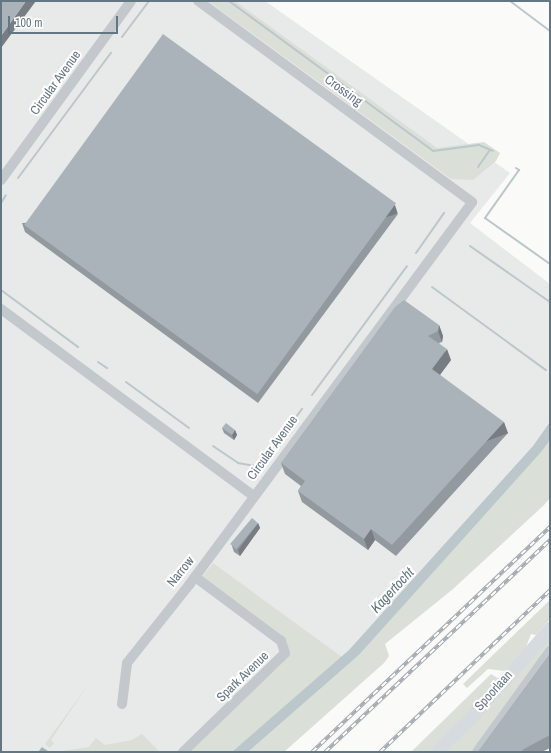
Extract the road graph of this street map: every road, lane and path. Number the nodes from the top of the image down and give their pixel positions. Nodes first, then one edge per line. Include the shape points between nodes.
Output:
1 (131, 1) edge
2 (198, 1) edge
3 (1, 180) edge
4 (472, 202) joint
5 (1, 309) edge
6 (254, 496) junction
7 (195, 577) junction
8 (550, 628) edge
9 (550, 651) edge
10 (122, 704) dead end
11 (183, 752) edge
12 (436, 752) edge
13 (477, 752) edge

1 - 3 street, Circular Avenue
2 - 4 street, Crossing
4 - 6 street, Circular Avenue
5 - 6 street, Circular Avenue
6 - 7 street, Narrow
7 - 10 street, Narrow via 128,662
7 - 11 street, Spark Avenue via 281,641 285,653
8 - 12 main road, Spoorlaan via 478,711
9 - 13 street

